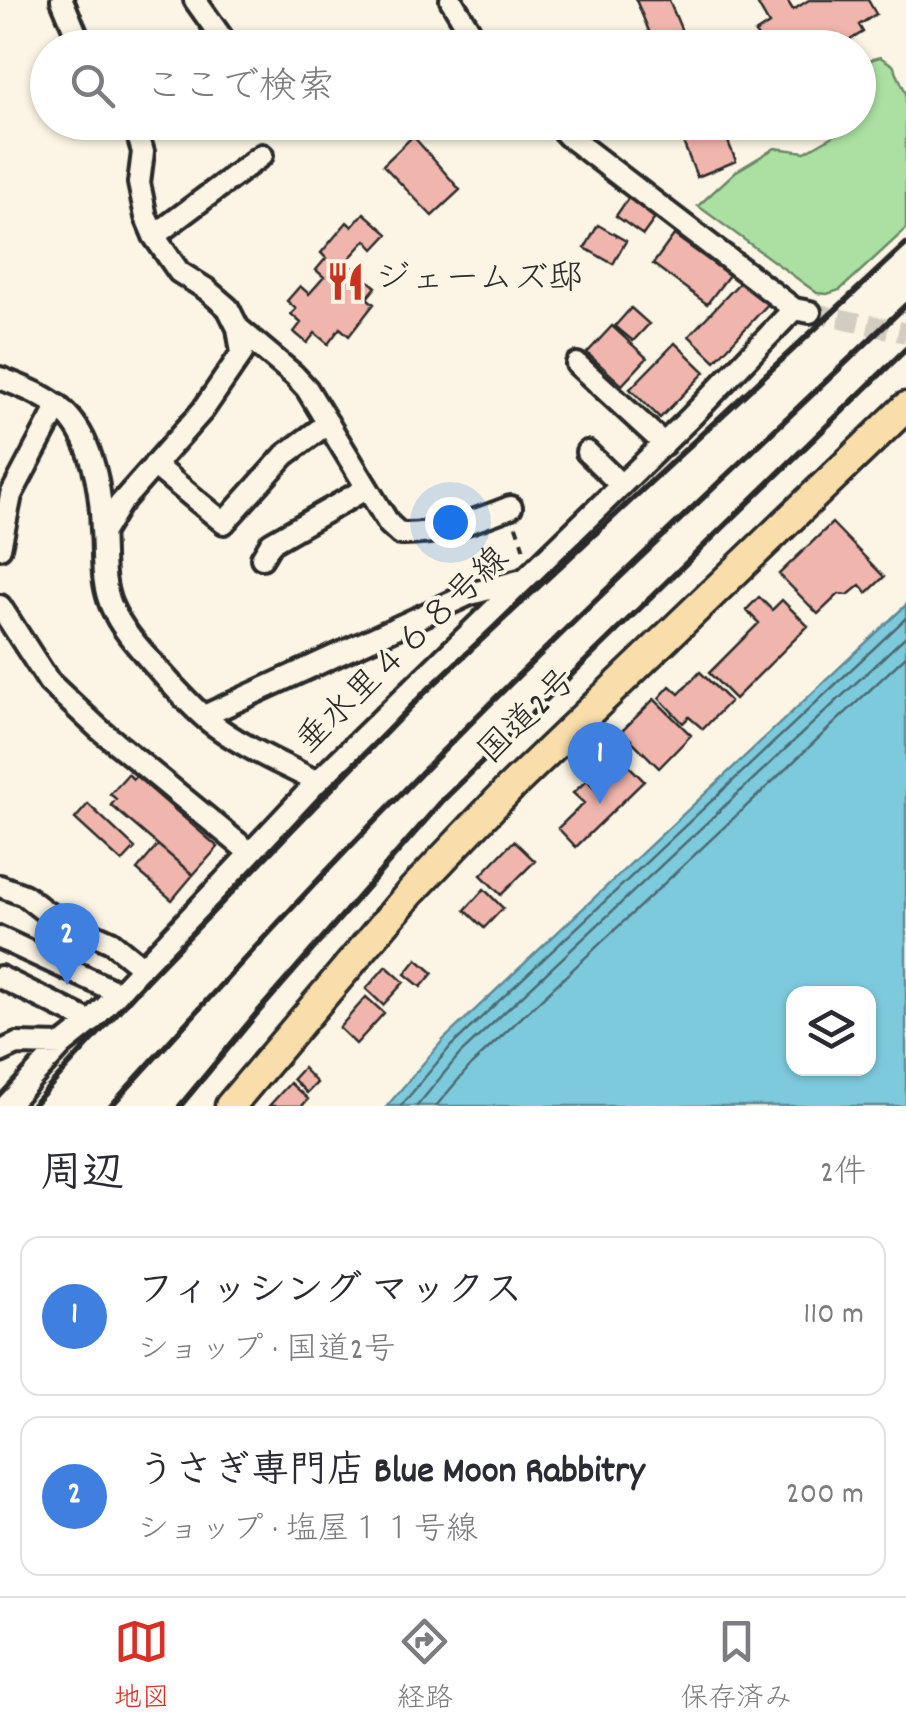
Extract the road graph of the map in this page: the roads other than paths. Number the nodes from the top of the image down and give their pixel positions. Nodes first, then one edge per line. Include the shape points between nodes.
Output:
1 (62, 0) edge
2 (195, 0) edge
3 (451, 0) edge
4 (74, 30) edge
5 (216, 30) edge
6 (469, 30) edge
7 (139, 140) edge
8 (573, 140) edge
9 (262, 155) dead end
10 (154, 236) junction
11 (238, 328) junction
12 (577, 364) dead end
13 (0, 378) edge
14 (58, 406) junction
15 (906, 407) edge
16 (328, 423) junction
17 (664, 444) junction
18 (587, 452) dead end
19 (154, 465) junction
20 (621, 485) junction
21 (367, 488) junction
22 (511, 506) road end
23 (102, 532) junction
24 (0, 548) edge
25 (262, 558) dead end
26 (528, 576) junction
27 (0, 606) edge
28 (204, 716) junction
29 (317, 782) junction
30 (250, 852) junction
31 (0, 886) edge
32 (0, 938) edge
33 (143, 968) junction
34 (0, 977) edge
35 (119, 994) junction
36 (91, 1022) junction
37 (62, 1045) junction
38 (0, 1052) edge
39 (6, 1106) edge
40 (230, 1106) edge

1 - 4 street
2 - 5 street
3 - 6 street
7 - 10 street via 139,183
8 - 17 street, 垂水里４６８号線 via 802,311
9 - 10 street
10 - 11 street via 179,272 228,308
11 - 16 street via 294,375
11 - 19 street via 242,353 204,410
12 - 17 street
13 - 14 street
14 - 23 street via 89,454
14 - 24 street via 12,495
15 - 40 highway, 国道2号 via 510,788 411,892
16 - 19 street via 285,455 224,522
16 - 21 street
17 - 20 street, 垂水里４６８号線
18 - 20 street
19 - 23 street
20 - 26 street, 垂水里４６８号線
21 - 22 street via 400,534 462,526
21 - 25 street via 272,544
23 - 28 street via 102,572 112,606 136,645
26 - 28 street via 470,594
26 - 29 street, 垂水里４６８号線
27 - 30 street via 49,682
28 - 29 street
29 - 30 street, 垂水里４６８号線
30 - 33 street, 垂水里４６８号線
31 - 33 street via 111,942
32 - 35 street
33 - 35 street, 垂水里４６８号線
34 - 36 street
35 - 36 street, 垂水里４６８号線
36 - 37 street, 垂水里４６８号線
37 - 38 street via 17,1044
37 - 39 street, 垂水里４６８号線

